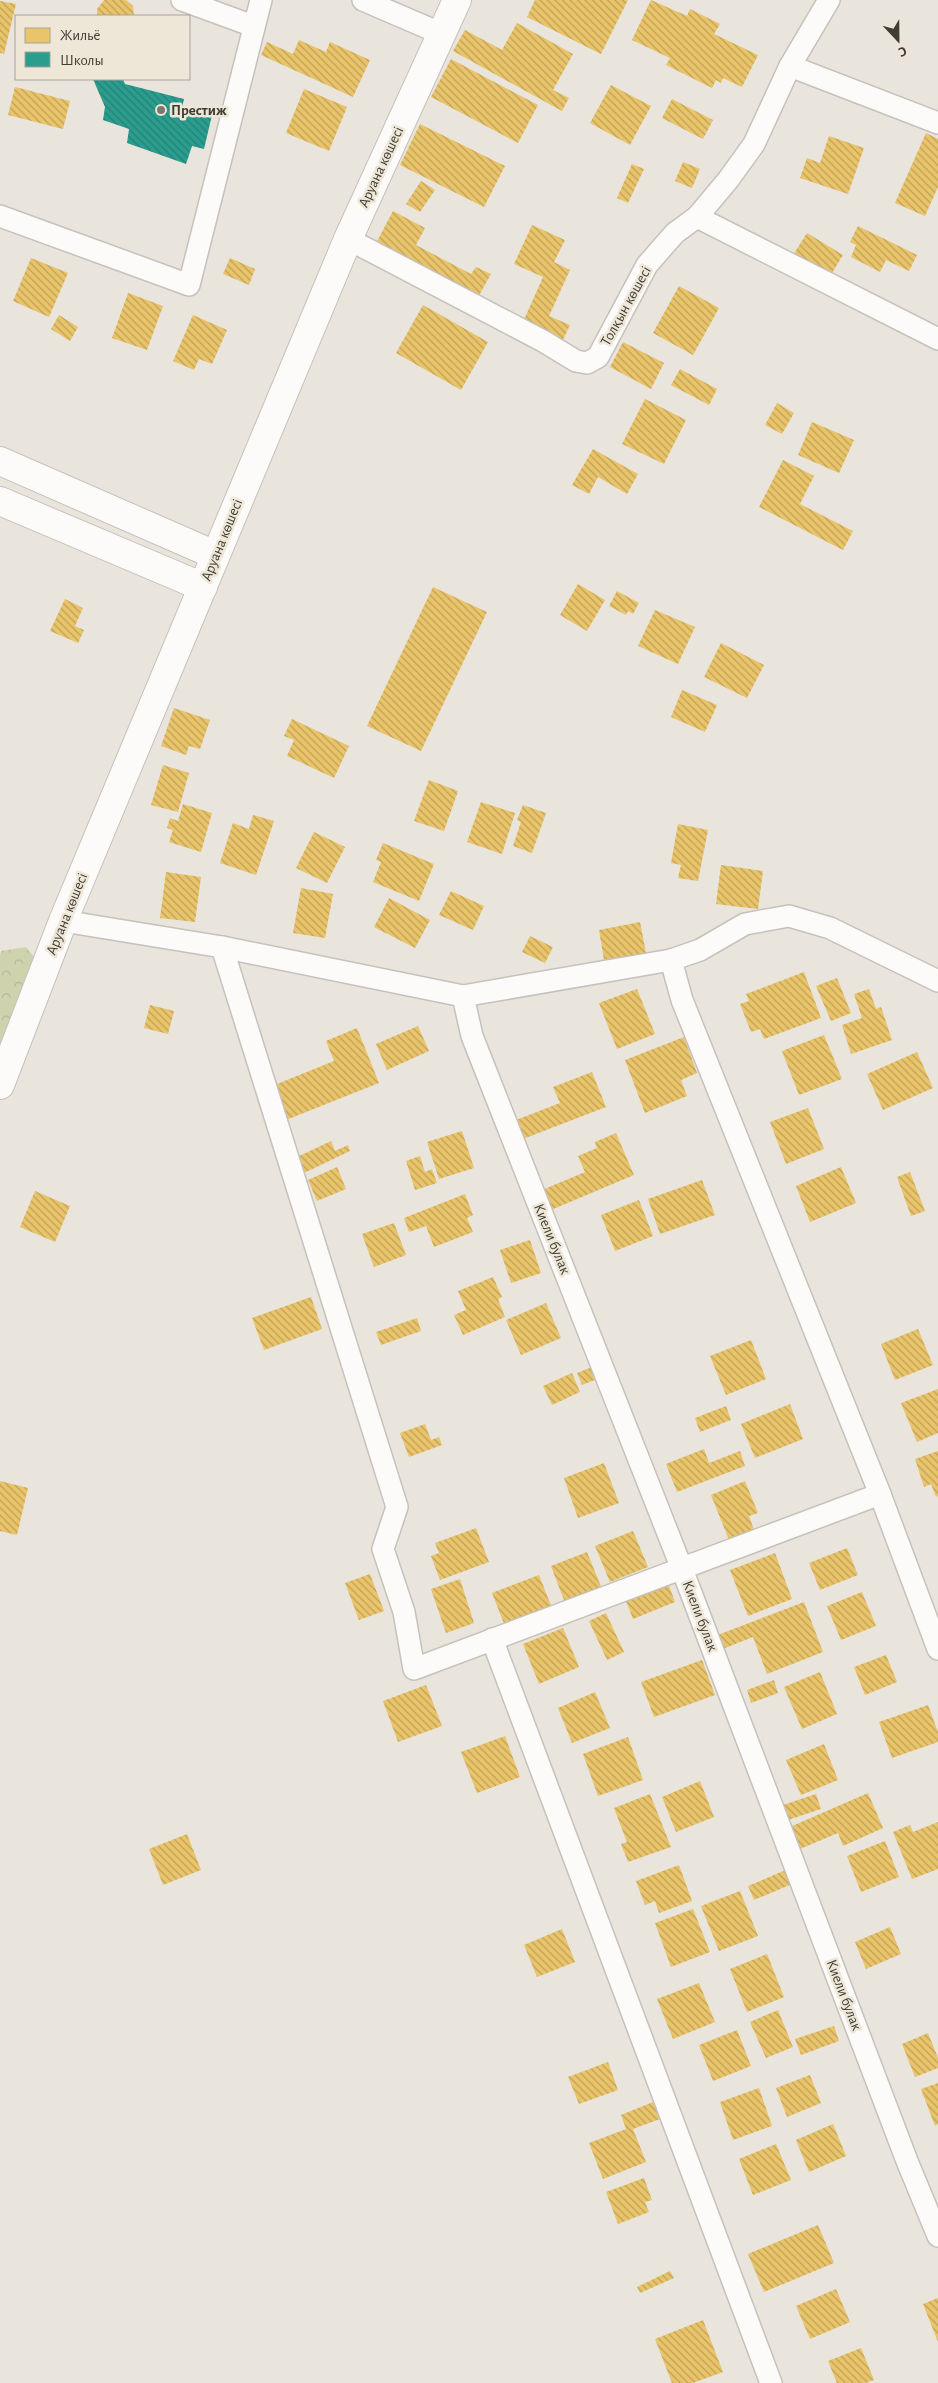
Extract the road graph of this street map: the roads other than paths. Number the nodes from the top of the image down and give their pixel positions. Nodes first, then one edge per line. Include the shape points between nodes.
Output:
1 (182, 0) edge
2 (260, 0) edge
3 (363, 0) edge
4 (457, 0) edge
5 (830, 0) edge
6 (253, 26) junction
7 (442, 34) junction
8 (790, 66) junction
9 (938, 123) edge
10 (0, 216) edge
11 (697, 217) junction
12 (348, 239) junction
13 (938, 339) edge
14 (0, 461) edge
15 (0, 501) edge
16 (215, 554) junction
17 (203, 587) junction
18 (63, 922) junction
19 (222, 946) junction
20 (671, 960) junction
21 (938, 981) edge
22 (463, 996) junction
23 (0, 1084) edge
24 (880, 1494) junction
25 (682, 1569) junction
26 (492, 1639) junction
27 (938, 1649) edge
28 (938, 2236) edge
29 (771, 2383) edge

1 - 6 street
2 - 6 street
3 - 7 street
4 - 7 street, Аруана көшесі
5 - 8 street, Толқын көшесі
6 - 10 street via 189,285
7 - 12 street, Аруана көшесі
8 - 9 street
8 - 11 street, Толқын көшесі via 754,144
11 - 12 street, Толқын көшесі via 675,233 647,265 598,357 587,363 576,361
11 - 13 street
12 - 16 street, Аруана көшесі
14 - 16 street
15 - 17 street
16 - 17 street, Аруана көшесі
17 - 18 street, Аруана көшесі
18 - 19 street
18 - 23 street, Аруана көшесі
19 - 22 street
19 - 26 street via 397,1507 383,1549 404,1612 414,1668
20 - 21 street via 700,950 745,924 789,916 830,928
20 - 22 street
20 - 24 street via 682,1000
22 - 25 street, Киели булак via 472,1036
24 - 25 street
24 - 27 street
25 - 26 street
25 - 28 street, Киели булак
26 - 29 street

